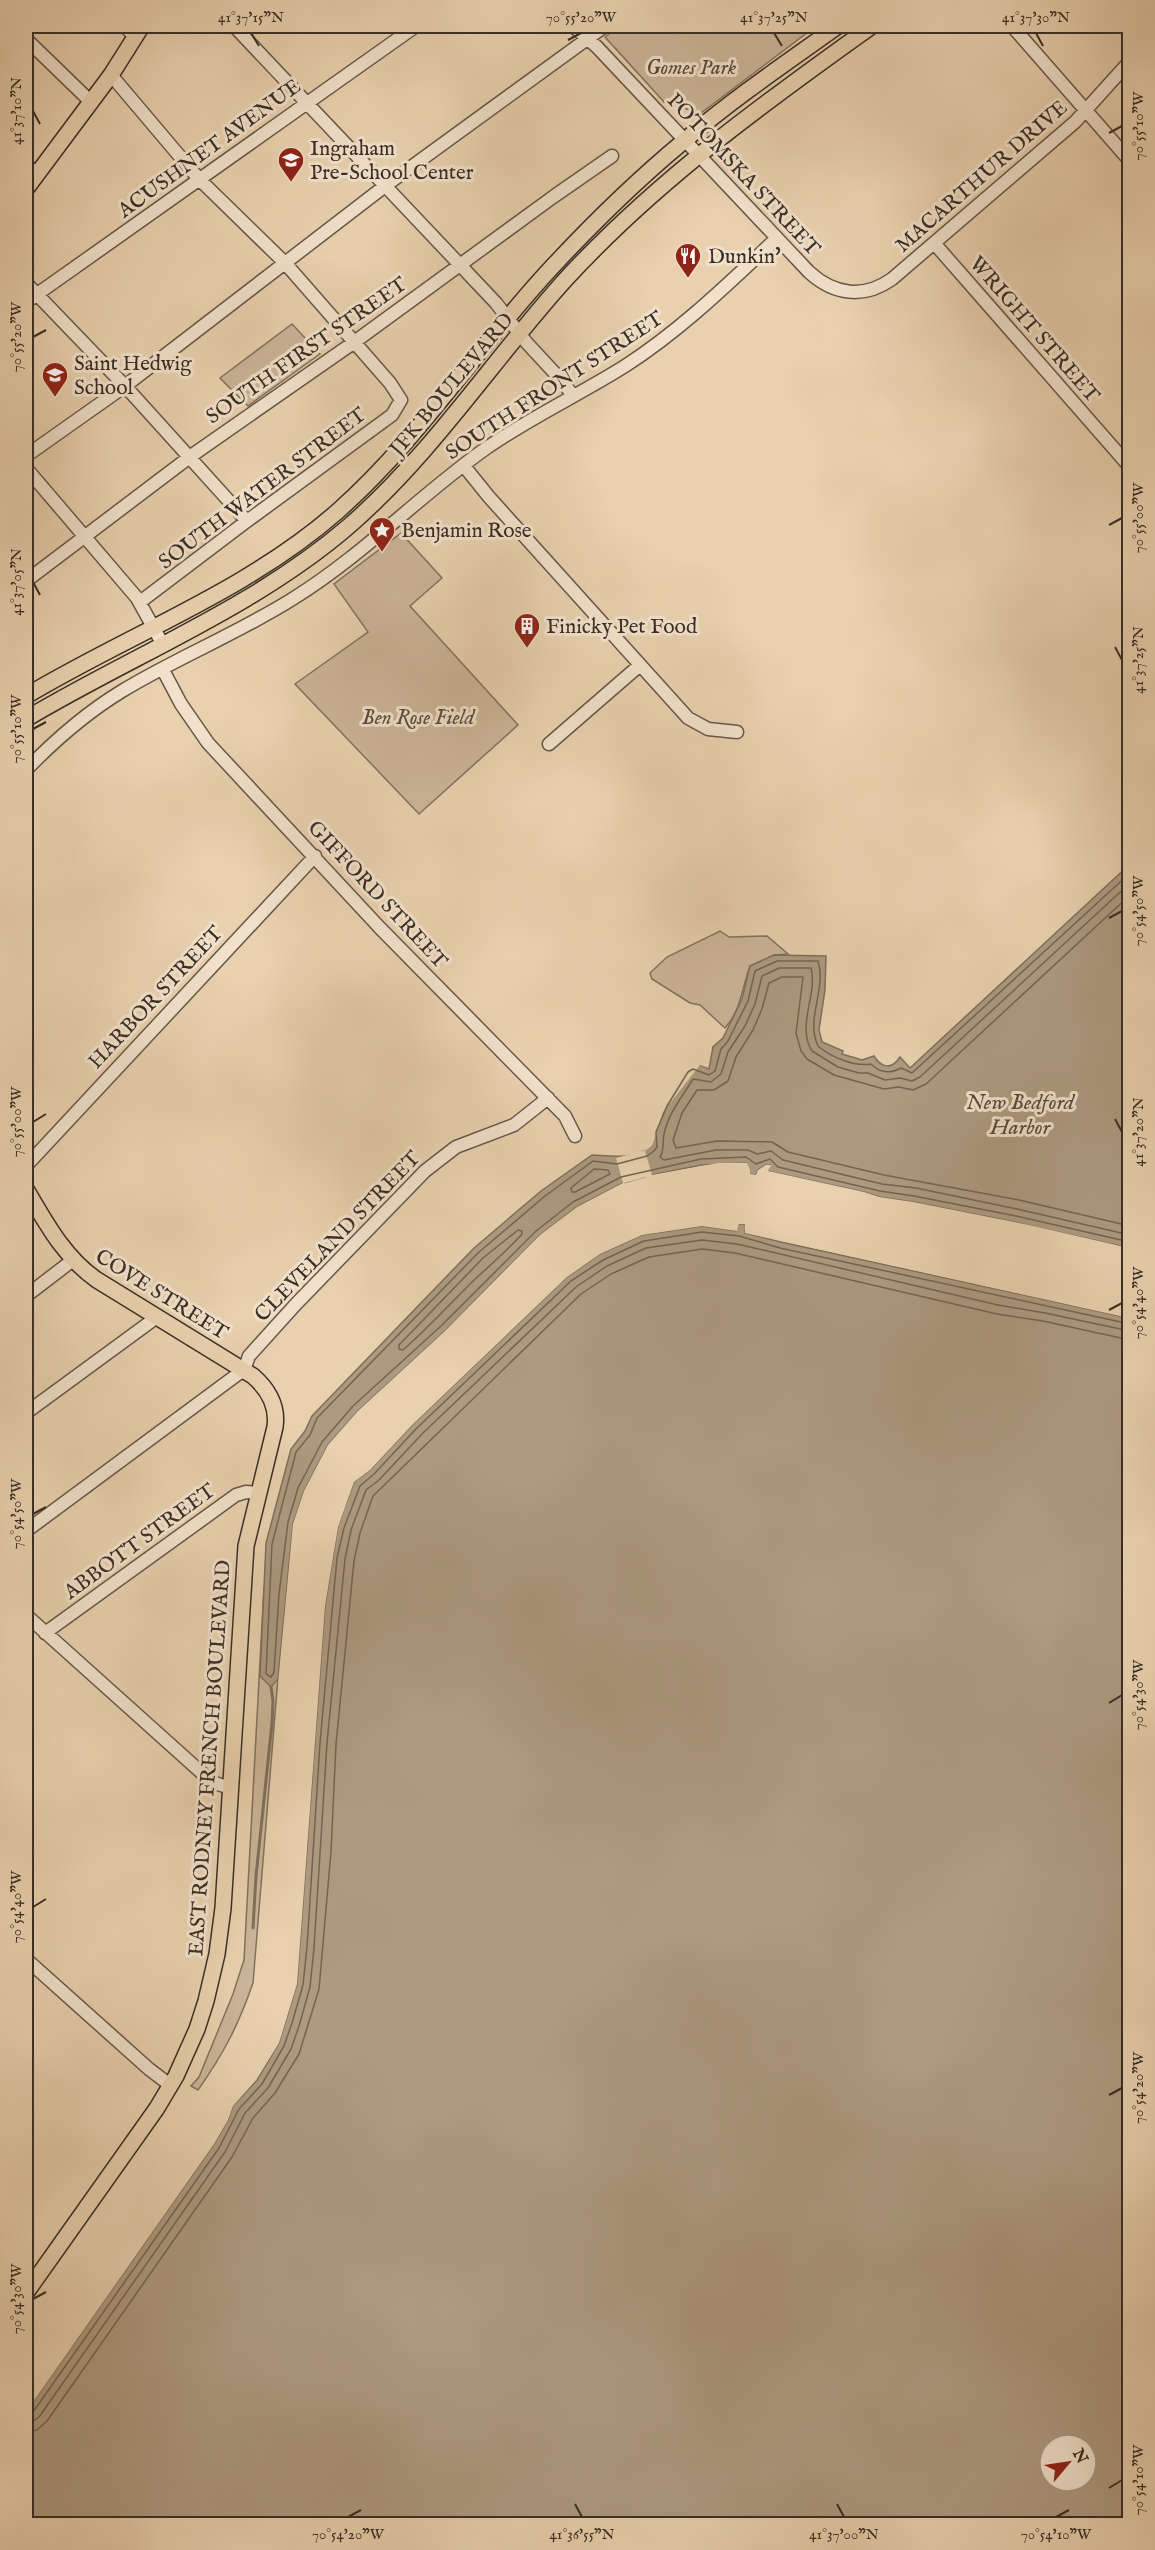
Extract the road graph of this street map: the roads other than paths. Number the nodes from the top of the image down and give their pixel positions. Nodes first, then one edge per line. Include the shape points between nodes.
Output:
1 (416, 26) edge
2 (573, 26) edge
3 (605, 26) edge
4 (838, 26) edge
5 (872, 26) edge
6 (1012, 26) edge
7 (237, 27) edge
8 (134, 29) edge
9 (587, 38) junction
10 (26, 39) edge
11 (1130, 61) edge
12 (111, 75) junction
13 (91, 102) junction
14 (306, 103) junction
15 (1086, 111) junction
16 (685, 140) junction
17 (699, 154) junction
18 (612, 156) dead end
19 (1130, 161) edge
20 (31, 169) edge
21 (199, 179) junction
22 (385, 186) junction
23 (26, 189) edge
24 (777, 238) junction
25 (934, 243) junction
26 (285, 263) junction
27 (459, 264) junction
28 (26, 283) edge
29 (841, 291) joint
30 (37, 293) junction
31 (26, 302) edge
32 (508, 318) junction
33 (519, 333) junction
34 (353, 343) junction
35 (125, 386) junction
36 (573, 396) junction
37 (26, 456) edge
38 (191, 456) junction
39 (464, 466) junction
40 (1130, 467) edge
41 (26, 468) edge
42 (247, 520) junction
43 (84, 536) junction
44 (26, 581) edge
45 (140, 602) junction
46 (153, 627) junction
47 (162, 643) junction
48 (640, 665) junction
49 (163, 670) junction
50 (26, 696) edge
51 (26, 719) edge
52 (737, 732) dead end
53 (549, 744) dead end
54 (26, 770) edge
55 (315, 856) junction
56 (548, 1098) junction
57 (575, 1136) dead end
58 (26, 1166) edge
59 (26, 1188) edge
60 (73, 1260) junction
61 (26, 1296) edge
62 (157, 1317) junction
63 (244, 1370) junction
64 (26, 1413) edge
65 (275, 1428) joint
66 (259, 1493) junction
67 (26, 1531) edge
68 (26, 1615) edge
69 (45, 1633) junction
70 (230, 1788) junction
71 (26, 1959) edge
72 (170, 2085) junction
73 (26, 2293) edge

1 - 14 street, ACUSHNET AVENUE
2 - 9 street, POTOMSKA STREET
3 - 9 street
4 - 16 main road, JFK BOULEVARD
5 - 17 main road, JFK BOULEVARD
6 - 15 street
7 - 14 street
8 - 12 main road
9 - 16 street, POTOMSKA STREET
9 - 22 street
10 - 13 street
11 - 15 street, MACARTHUR DRIVE
12 - 13 main road
12 - 21 street
13 - 20 main road
14 - 21 street, ACUSHNET AVENUE
14 - 22 street
15 - 19 street
15 - 25 street, MACARTHUR DRIVE
16 - 17 street, POTOMSKA STREET
16 - 32 main road, JFK BOULEVARD via 614,203
17 - 24 street, POTOMSKA STREET
17 - 33 main road, JFK BOULEVARD via 617,226
18 - 27 street, SOUTH FIRST STREET
20 - 23 main road
21 - 26 street
21 - 30 street, ACUSHNET AVENUE
22 - 26 street
22 - 27 street
24 - 29 street, POTOMSKA STREET via 816,278
24 - 36 street, SOUTH FRONT STREET via 657,343
25 - 29 street, MACARTHUR DRIVE via 878,288 856,293
25 - 40 street, WRIGHT STREET
26 - 34 street
26 - 35 street
27 - 32 street
27 - 34 street, SOUTH FIRST STREET
28 - 30 street
30 - 31 street, ACUSHNET AVENUE
30 - 35 street
32 - 33 street
32 - 46 main road, JFK BOULEVARD via 409,441 336,512 258,570
33 - 36 street
33 - 47 main road, JFK BOULEVARD via 426,449 348,527 268,585
34 - 38 street, SOUTH FIRST STREET
34 - 42 street, SOUTH WATER STREET via 401,400 392,416
35 - 37 street
35 - 38 street
36 - 39 street, SOUTH FRONT STREET via 520,426
38 - 42 street
38 - 43 street, SOUTH FIRST STREET
39 - 48 street
39 - 49 street, SOUTH FRONT STREET via 315,584
41 - 43 street
42 - 45 street, SOUTH WATER STREET
43 - 44 street, SOUTH FIRST STREET
43 - 45 street
45 - 46 street
46 - 47 street
46 - 50 main road, JFK BOULEVARD
47 - 51 main road, JFK BOULEVARD
48 - 52 street via 688,718 708,729
48 - 53 street
49 - 54 street, SOUTH FRONT STREET via 86,716
49 - 55 street, GIFFORD STREET via 181,705 208,742
55 - 56 street, GIFFORD STREET
55 - 58 street, HARBOR STREET
56 - 57 street, GIFFORD STREET via 565,1116
56 - 63 street, CLEVELAND STREET via 514,1125 456,1147 425,1171 288,1312 249,1356
59 - 60 main road, COVE STREET
60 - 61 street
60 - 62 main road, COVE STREET via 97,1280
62 - 63 main road, COVE STREET
62 - 64 street
63 - 65 main road, COVE STREET via 269,1394 275,1406
63 - 67 street, CLEVELAND STREET
65 - 66 main road, EAST RODNEY FRENCH BOULEVARD
66 - 69 street, ABBOTT STREET via 237,1496
66 - 70 main road, EAST RODNEY FRENCH BOULEVARD via 245,1553
68 - 69 street
69 - 70 street via 212,1782
70 - 72 main road, EAST RODNEY FRENCH BOULEVARD via 223,1908 214,1970 197,2029
71 - 72 street
72 - 73 main road, EAST RODNEY FRENCH BOULEVARD

